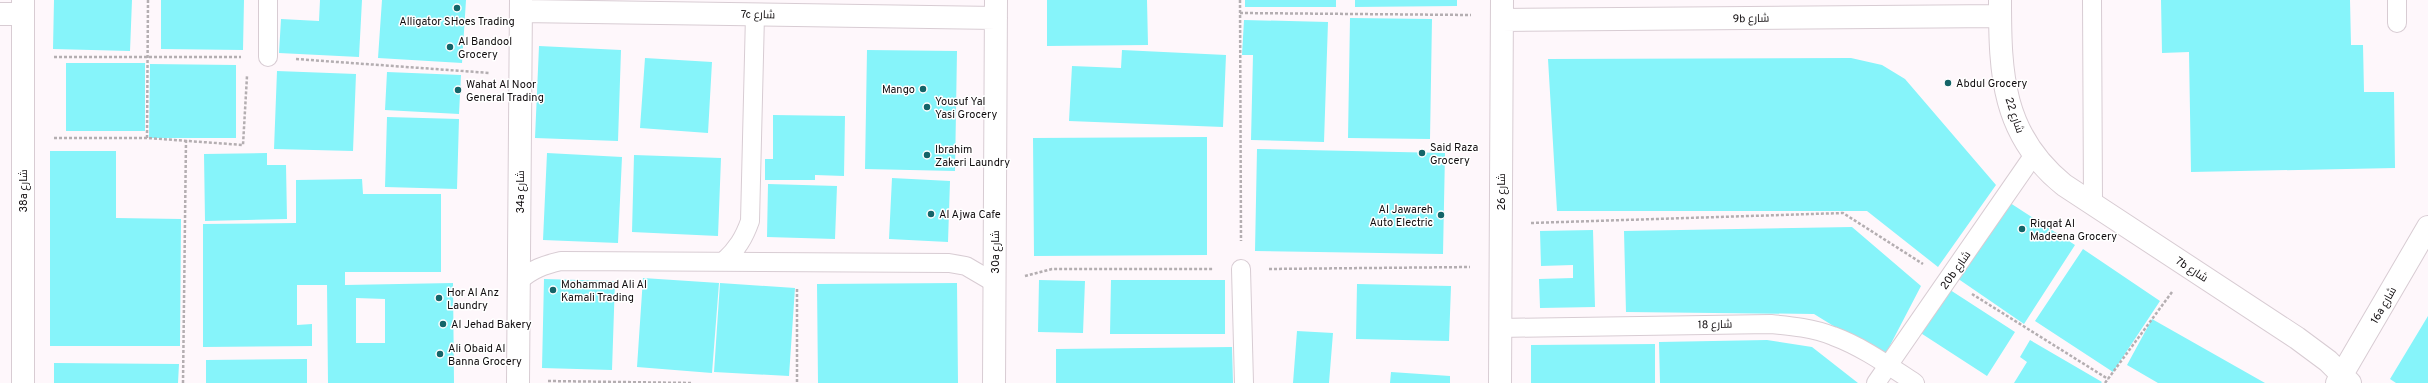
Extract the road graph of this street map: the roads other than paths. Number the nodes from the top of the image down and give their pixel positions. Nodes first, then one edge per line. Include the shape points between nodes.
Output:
1 (268, 0) edge
2 (2092, 0) edge
3 (2397, 0) edge
4 (521, 6) edge
5 (23, 7) edge
6 (2000, 8) edge
7 (996, 9) edge
8 (1502, 10) edge
9 (0, 14) edge
10 (755, 15) junction
11 (2397, 23) dead end
12 (268, 57) dead end
13 (2033, 156) junction
14 (2093, 204) junction
15 (2428, 227) edge
16 (724, 260) junction
17 (1241, 269) road end
18 (519, 281) junction
19 (995, 283) junction
20 (1500, 328) junction
21 (1888, 366) junction
22 (2343, 380) edge
23 (518, 382) edge
24 (23, 383) edge
25 (994, 383) edge
26 (1244, 383) edge
27 (1500, 383) edge
28 (1876, 383) edge
29 (1915, 383) edge

1 - 12 lane
2 - 14 lane
3 - 11 lane
4 - 10 street, 7c شارع
4 - 18 street, 34a شارع
5 - 9 street
5 - 24 street, 38a شارع
6 - 8 street, 9b شارع
6 - 13 street, شارع 22 via 2004,84 2010,109
7 - 10 street, 7c شارع
7 - 19 street, 30a شارع
8 - 20 street, شارع 26
10 - 16 lane via 750,221 745,237 736,250
13 - 14 street, 7b شارع via 2064,185
13 - 21 lane, 20b شارع
14 - 22 street, 7b شارع via 2312,349
15 - 22 street, 16a شارع
16 - 18 lane via 561,261 529,271
16 - 19 lane via 949,263 966,266
17 - 26 lane
18 - 23 street, 34a شارع
19 - 25 street, 30a شارع
20 - 21 lane, شارع 18 via 1770,324 1802,327 1832,335 1862,348
20 - 27 street, شارع 26
21 - 28 lane, 20b شارع
21 - 29 lane, شارع 18

